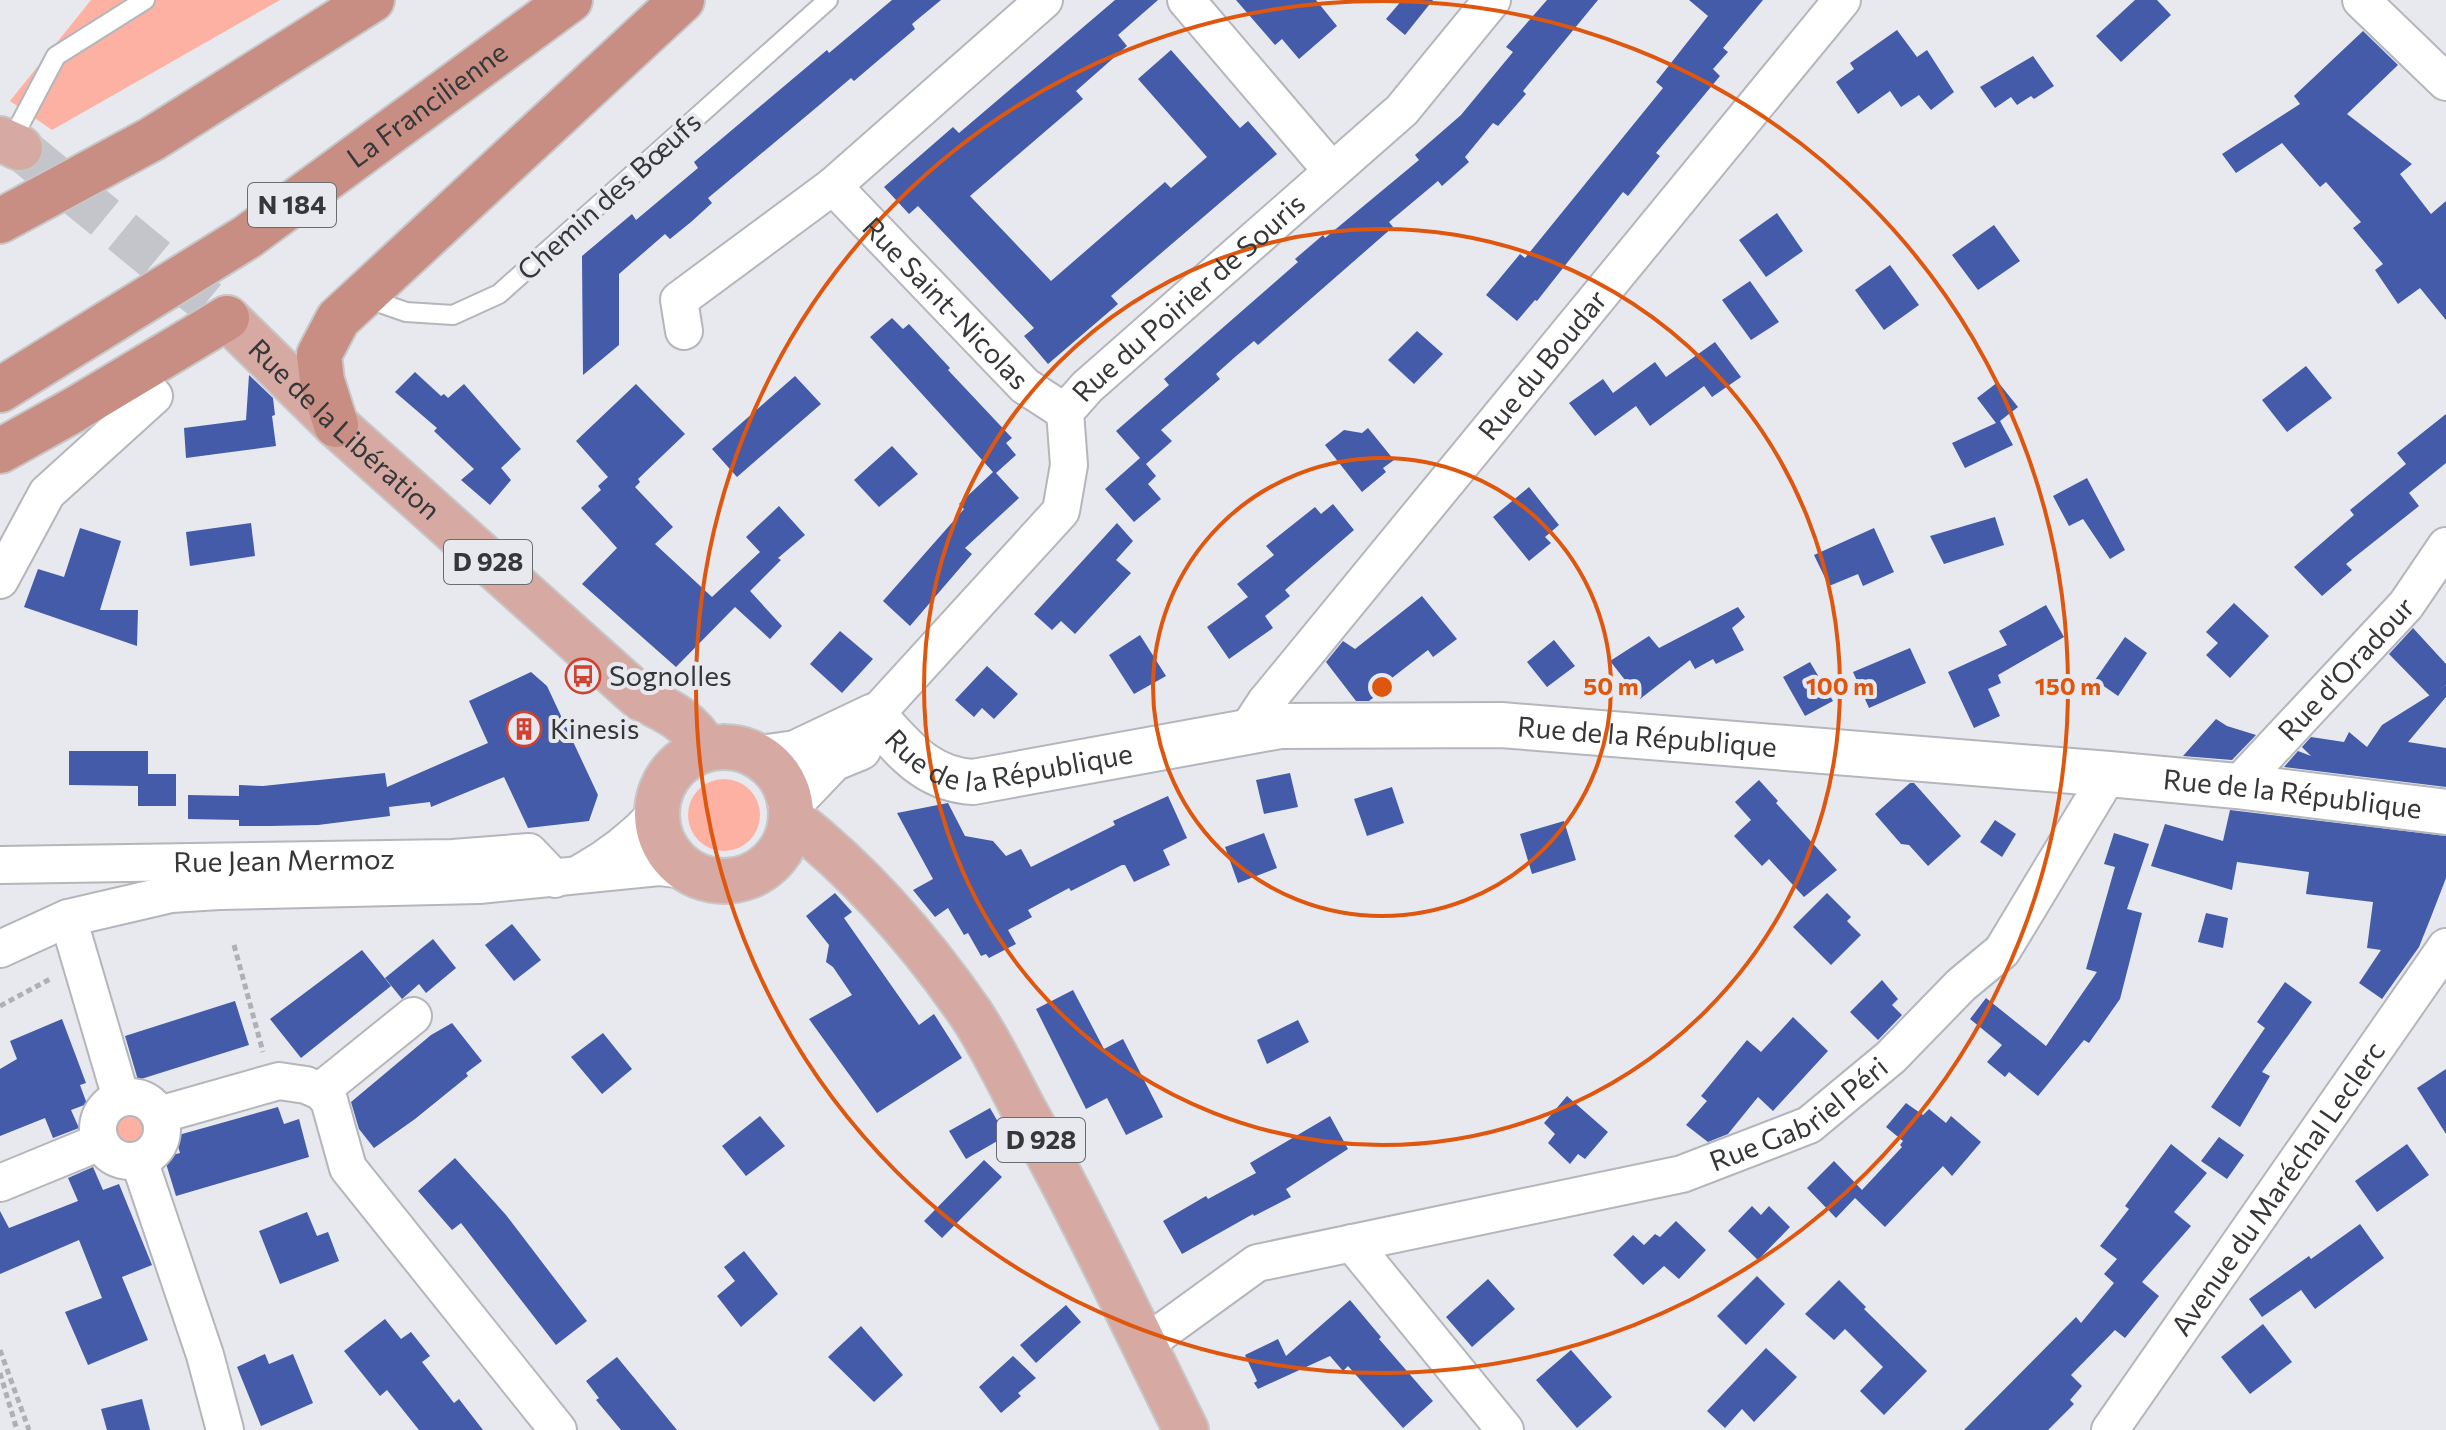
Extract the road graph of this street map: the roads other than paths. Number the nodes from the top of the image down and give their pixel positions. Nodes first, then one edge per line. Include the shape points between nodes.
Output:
1 (145, 0) edge
2 (372, 0) edge
3 (570, 0) edge
4 (682, 0) edge
5 (828, 0) edge
6 (1044, 0) edge
7 (1186, 0) edge
8 (1492, 0) edge
9 (1842, 0) edge
10 (2361, 0) edge
11 (2446, 82) edge
12 (10, 143) edge
13 (1332, 171) junction
14 (833, 186) junction
15 (0, 221) edge
16 (360, 296) junction
17 (227, 318) joint
18 (684, 331) dead end
19 (0, 390) edge
20 (154, 396) dead end
21 (1065, 412) junction
22 (336, 425) junction
23 (0, 451) edge
24 (2446, 546) edge
25 (0, 580) edge
26 (641, 698) junction
27 (881, 724) junction
28 (1246, 732) junction
29 (706, 749) junction
30 (761, 758) junction
31 (2109, 774) junction
32 (2237, 786) junction
33 (661, 797) junction
34 (791, 810) junction
35 (2446, 812) edge
36 (771, 862) junction
37 (0, 865) edge
38 (685, 870) junction
39 (855, 876) junction
40 (566, 877) junction
41 (68, 918) junction
42 (2446, 947) edge
43 (0, 949) edge
44 (413, 1016) dead end
45 (320, 1091) junction
46 (121, 1098) junction
47 (159, 1115) junction
48 (100, 1142) junction
49 (139, 1160) junction
50 (0, 1183) edge
51 (1352, 1243) junction
52 (1144, 1345) junction
53 (225, 1430) edge
54 (558, 1430) edge
55 (1186, 1430) edge
56 (1505, 1430) edge
57 (2110, 1430) edge

1 - 12 lane via 56,56
2 - 15 highway via 152,139
3 - 19 highway, La Francilienne / N 184 via 247,237
4 - 16 highway
5 - 16 lane, Chemin des Bœufs via 499,294 453,315 406,312
6 - 14 street
7 - 13 street
8 - 13 street, Rue du Poirier de Souris via 1402,110
9 - 28 street, Rue du Boudar
10 - 11 street
13 - 21 street, Rue du Poirier de Souris
14 - 18 street via 679,300
14 - 21 street, Rue Saint-Nicolas via 1025,386
16 - 22 highway via 338,319 319,355
17 - 22 main road, Rue de la Libération / D 928
17 - 23 highway
20 - 25 street via 47,493
21 - 27 street, Rue du Poirier de Souris via 1069,465 1061,511
22 - 26 main road, Rue de la Libération / D 928
24 - 32 street, Rue d'Oradour via 2406,605
26 - 29 main road, Rue de la Libération / D 928 via 674,713
26 - 33 main road, Rue de la Libération via 663,755
27 - 28 street, Rue de la République via 906,753 938,774 973,782
27 - 30 street, Rue du Poirier de Souris via 796,753
27 - 34 street, Rue du Poirier de Souris via 872,742 832,759
28 - 31 street, Rue de la République via 1294,726 1501,725
29 - 30 main road via 734,748
29 - 33 main road via 690,755
30 - 34 main road via 785,785
31 - 32 street, Rue de la République
31 - 51 street, Rue Gabriel Péri via 2002,951 1891,1057 1809,1125 1682,1174
32 - 35 street, Rue de la République
33 - 38 main road via 659,836
33 - 40 street, Rue Jean Mermoz via 633,839
34 - 36 main road via 781,850
34 - 39 main road
36 - 38 main road via 752,876 729,882 706,880
36 - 39 main road
37 - 40 street, Rue Jean Mermoz via 453,858 529,852
38 - 40 street, Rue Jean Mermoz via 659,867
39 - 52 main road, D 928 via 910,932 973,1016 1051,1157
40 - 41 street, Rue Jean Mermoz via 479,885 171,894
41 - 43 street, Rue Jean Mermoz
41 - 46 street
42 - 57 street, Avenue du Maréchal Leclerc
44 - 45 street
45 - 47 street via 279,1081
45 - 54 street via 329,1100 348,1168
46 - 47 street via 139,1098
46 - 48 street via 111,1102 98,1120
47 - 49 street via 161,1137
48 - 49 street via 120,1160
48 - 50 street
49 - 53 street
51 - 52 street, Rue Gabriel Péri via 1257,1263
51 - 56 street
52 - 55 main road, D 928

